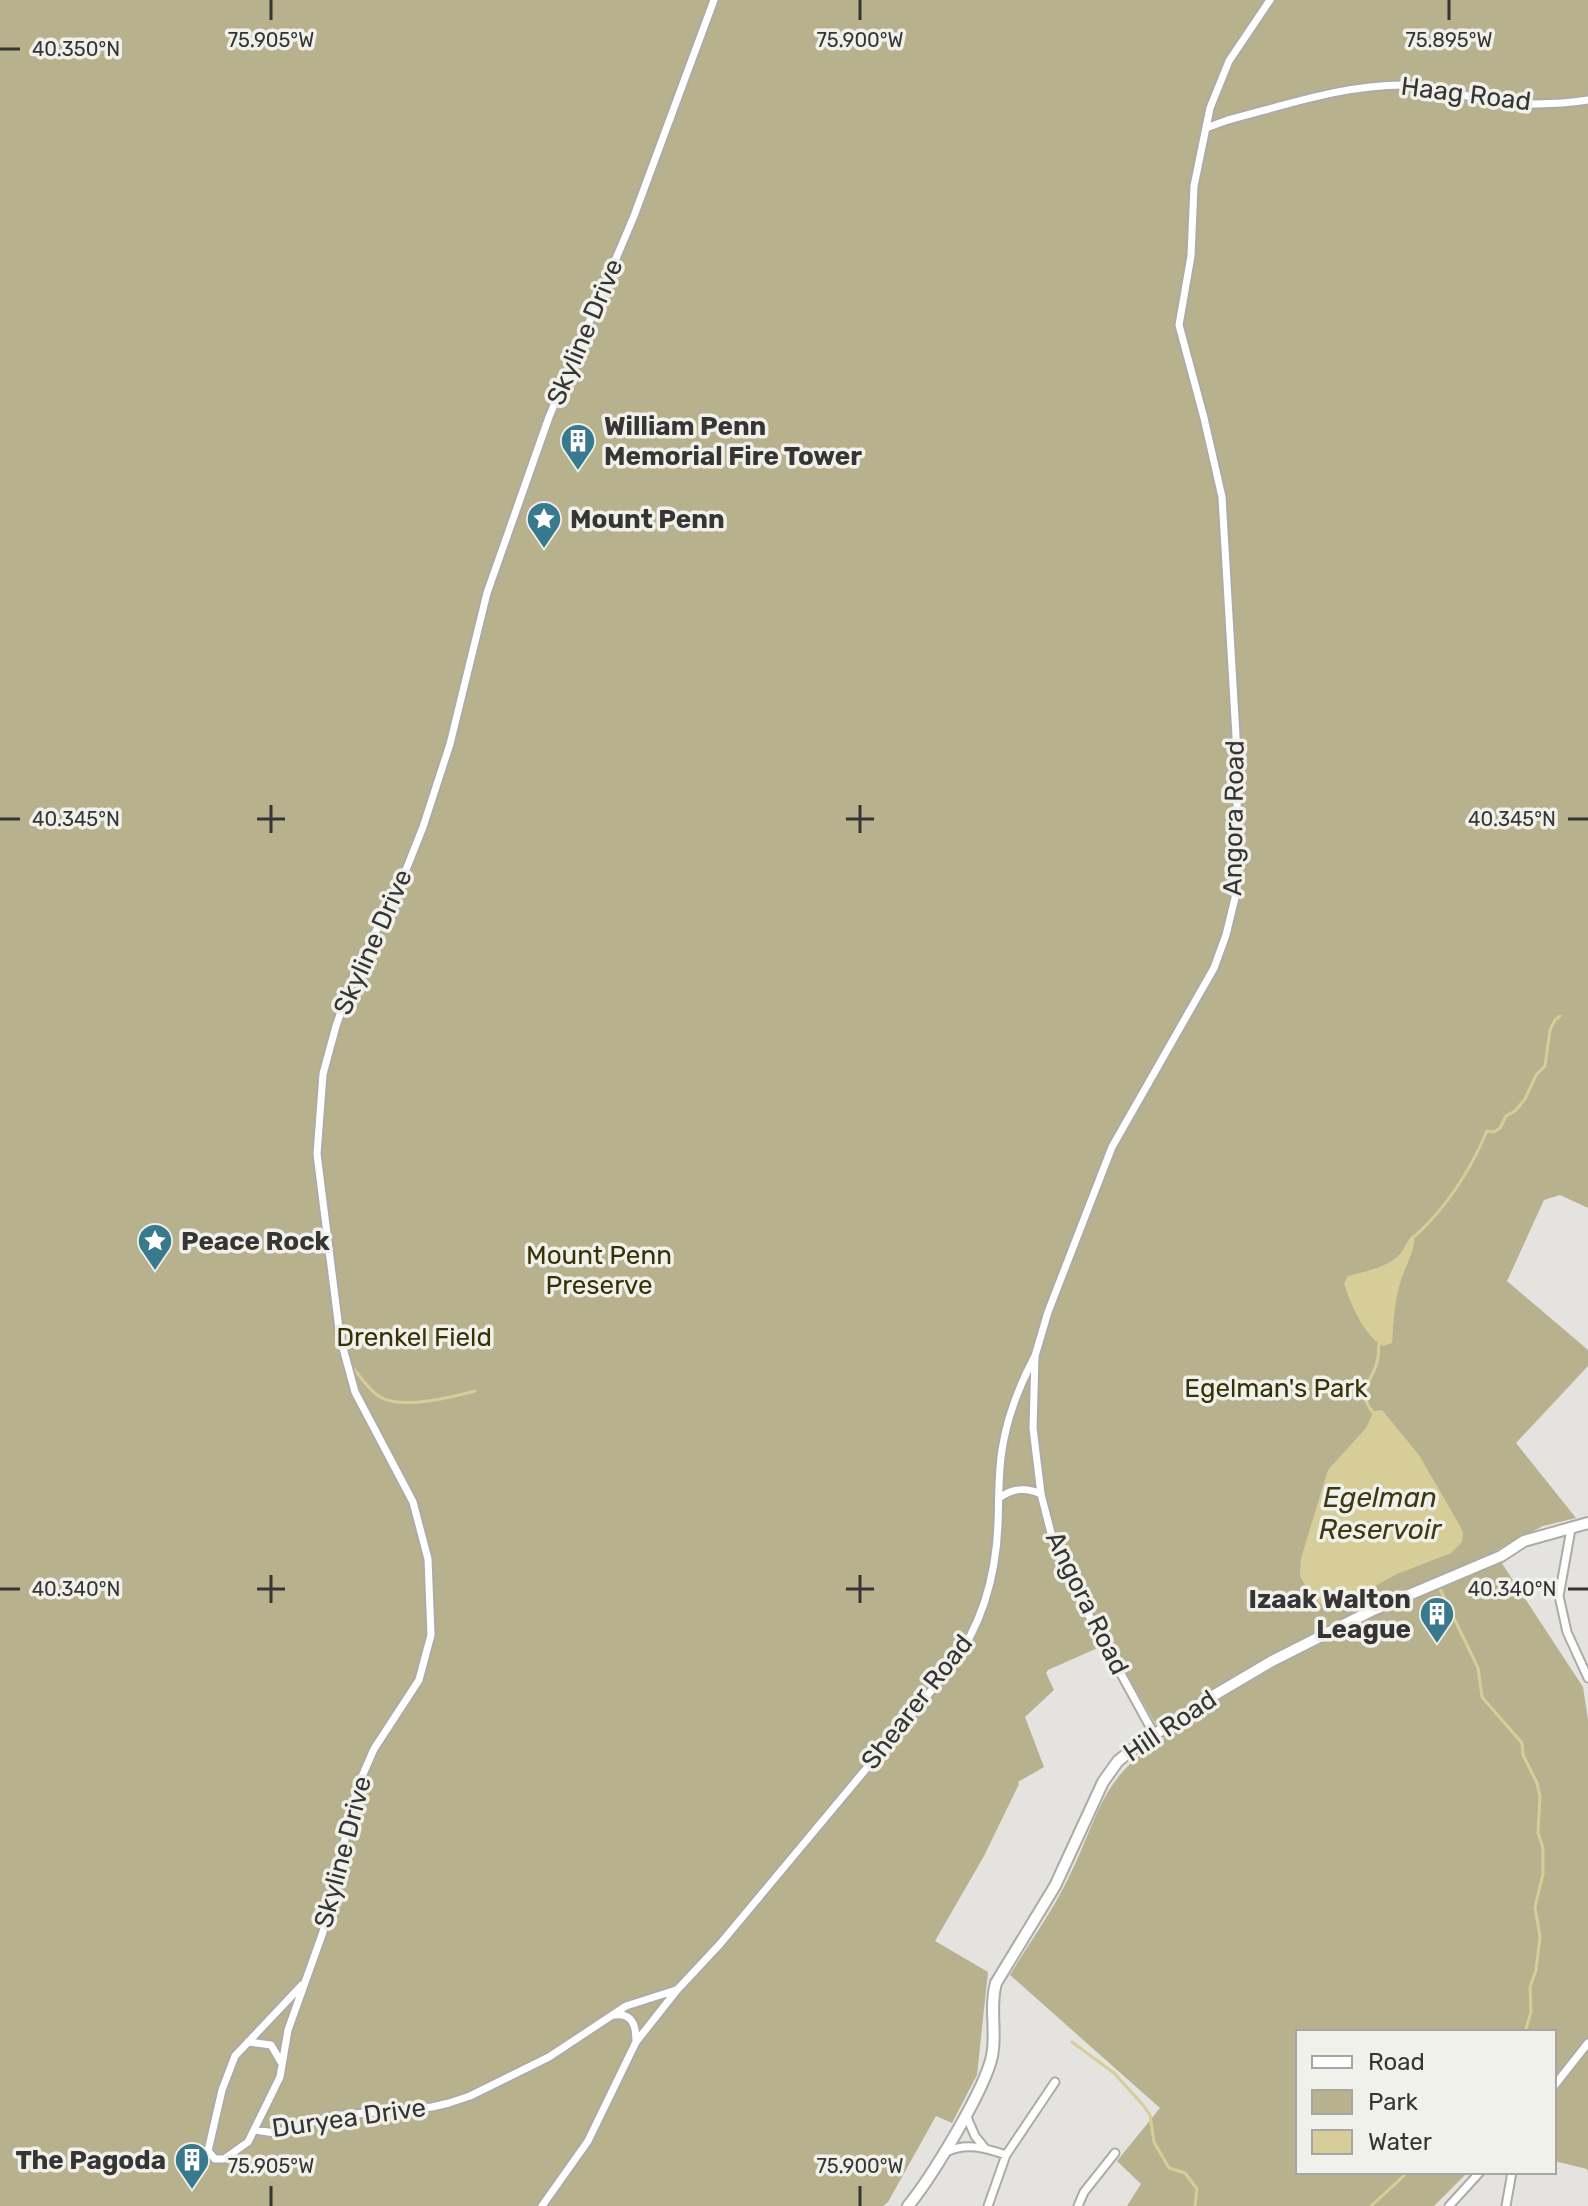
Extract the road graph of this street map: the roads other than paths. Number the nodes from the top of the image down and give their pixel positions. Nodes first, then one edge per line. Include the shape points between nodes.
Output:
1 (714, 0) edge
2 (1270, 0) edge
3 (1588, 100) edge
4 (1206, 128) junction
5 (1035, 1356) junction
6 (1041, 1494) junction
7 (999, 1498) junction
8 (1588, 1523) edge
9 (1571, 1529) junction
10 (1588, 1678) edge
11 (1154, 1734) junction
12 (302, 1985) junction
13 (677, 1990) junction
14 (611, 2015) junction
15 (247, 2042) junction
16 (636, 2042) junction
17 (1588, 2043) edge
18 (282, 2068) junction
19 (1055, 2082) dead end
20 (1556, 2083) edge
21 (966, 2114) junction
22 (255, 2130) junction
23 (984, 2147) junction
24 (1115, 2153) dead end
25 (942, 2154) junction
26 (1006, 2155) junction
27 (1478, 2174) edge
28 (1512, 2174) edge
29 (542, 2206) edge
30 (908, 2206) edge
31 (988, 2206) edge
32 (1078, 2206) edge
33 (1449, 2206) edge
34 (1506, 2206) edge

1 - 12 street, Skyline Drive via 629,228 549,417 487,593 450,744 423,827 354,975 323,1074 317,1154 340,1337 355,1392 413,1502 428,1559 432,1622 419,1680 360,1779 323,1932
2 - 4 street, Angora Road via 1229,61
3 - 4 street, Haag Road via 1515,103 1411,85 1366,86
4 - 5 street, Angora Road via 1194,186 1191,256 1179,325 1222,497 1236,736 1235,898 1214,968 1112,1147
5 - 6 street, Angora Road via 1033,1428
5 - 7 street, Shearer Road via 1009,1417
6 - 7 street via 1025,1489
6 - 11 street, Angora Road via 1066,1571
7 - 13 street, Shearer Road via 989,1589 957,1658
8 - 9 street, Hill Road
9 - 10 street via 1559,1596 1567,1632
9 - 11 street, Hill Road via 1538,1535 1371,1611 1259,1669
11 - 21 street, Hill Road via 1108,1775 1055,1886 996,1983 993,2053
12 - 15 street, Skyline Drive
12 - 18 street, Skyline Drive
13 - 14 street, Duryea Drive
13 - 16 street
14 - 16 street via 634,2022
14 - 22 street, Duryea Drive via 549,2057 449,2103 320,2119 275,2133
15 - 18 street via 271,2045
15 - 22 street, Skyline Drive via 235,2056 222,2090 209,2140 211,2157 224,2159 242,2149
16 - 29 street via 588,2141
17 - 20 street
18 - 22 street, Skyline Drive
19 - 26 street
21 - 23 street
21 - 25 street, Hill Road
23 - 25 street
23 - 26 street
24 - 32 street
25 - 30 street, Hill Road
26 - 31 street
27 - 33 street
28 - 34 street

